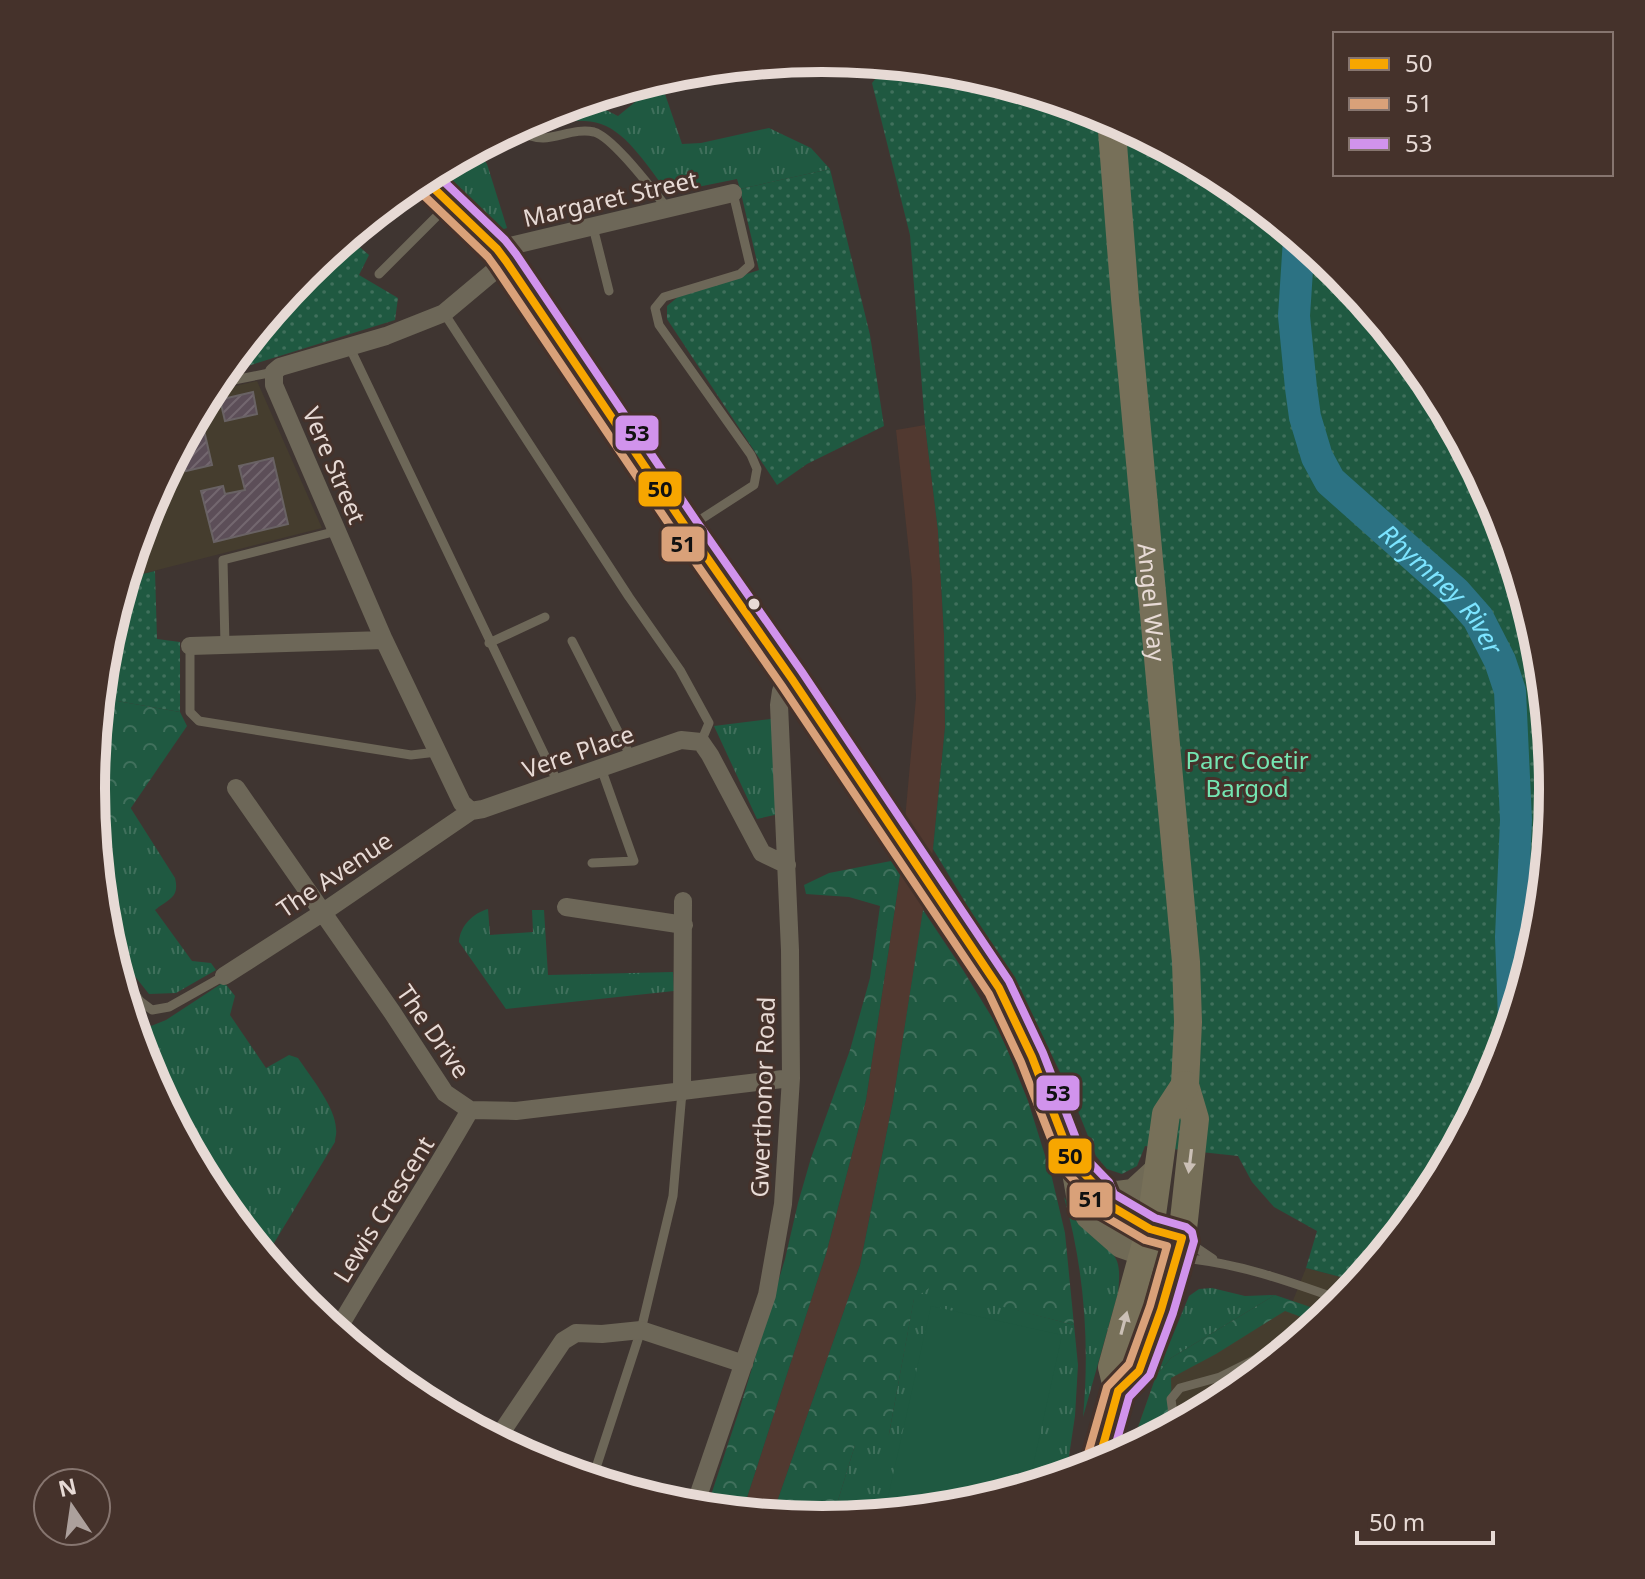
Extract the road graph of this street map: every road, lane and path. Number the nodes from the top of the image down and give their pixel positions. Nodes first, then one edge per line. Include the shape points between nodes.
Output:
1 (1112, 134) edge
2 (528, 136) edge
3 (433, 188) edge
4 (733, 193) joint
5 (449, 204) junction
6 (668, 209) junction
7 (593, 227) junction
8 (502, 255) junction
9 (379, 274) dead end
10 (609, 291) dead end
11 (444, 313) junction
12 (349, 346) junction
13 (274, 372) junction
14 (234, 380) edge
15 (687, 529) junction
16 (337, 531) junction
17 (545, 617) dead end
18 (384, 640) junction
19 (572, 641) dead end
20 (489, 643) junction
21 (225, 645) junction
22 (190, 646) joint
23 (792, 679) junction
24 (701, 742) junction
25 (437, 752) junction
26 (631, 757) junction
27 (601, 768) junction
28 (558, 783) junction
29 (236, 788) dead end
30 (471, 811) junction
31 (592, 863) dead end
32 (787, 865) junction
33 (683, 901) dead end
34 (566, 907) dead end
35 (322, 913) junction
36 (684, 925) junction
37 (224, 976) joint
38 (135, 995) edge
39 (791, 1078) junction
40 (1185, 1085) junction
41 (682, 1092) junction
42 (470, 1110) junction
43 (1072, 1161) junction
44 (1158, 1168) junction
45 (1100, 1190) junction
46 (1147, 1242) junction
47 (1180, 1248) junction
48 (1216, 1261) junction
49 (1331, 1296) edge
50 (342, 1322) edge
51 (641, 1330) junction
52 (1280, 1342) edge
53 (744, 1364) junction
54 (1118, 1391) junction
55 (1173, 1415) edge
56 (502, 1431) edge
57 (1102, 1450) edge
58 (595, 1470) edge
59 (698, 1496) edge

1 - 40 main road, Angel Way via 1186,962
2 - 6 lane via 595,132 612,143
3 - 5 street
4 - 6 street, Margaret Street
4 - 15 lane via 750,265 740,274 664,297 655,308 659,325 757,469 754,485
5 - 8 street
5 - 9 lane
6 - 7 street, Margaret Street
7 - 8 street, Margaret Street
7 - 10 lane
8 - 11 street
8 - 15 street
11 - 12 street
11 - 24 lane via 680,670 709,723
12 - 13 street
12 - 20 lane
13 - 14 lane
13 - 16 street, Vere Street via 274,385
15 - 23 street
16 - 18 street, Vere Street
16 - 21 lane via 223,560
17 - 20 lane
18 - 21 street
18 - 25 street, Vere Street
19 - 26 lane
20 - 28 lane
21 - 22 street
22 - 25 lane via 190,712 199,721 411,755
23 - 32 street, Gwerthonor Road via 781,691 779,705
23 - 43 street via 999,988
24 - 26 street, Vere Place via 681,740
24 - 32 street via 762,853
25 - 30 street, Vere Street
26 - 27 street, Vere Place
27 - 28 street, Vere Place
27 - 31 lane via 634,861
28 - 30 street, Vere Place
29 - 35 street, The Drive
30 - 35 street, The Avenue
32 - 39 street, Gwerthonor Road
33 - 36 street
34 - 36 street
35 - 37 street, The Avenue
35 - 42 street, The Drive via 445,1093
36 - 41 street
37 - 38 lane via 169,1007 152,1010
39 - 41 street, The Drive
39 - 53 street, Gwerthonor Road via 783,1204 767,1295
40 - 44 main road, Angel Way via 1166,1114
40 -> 47 main road, Angel Way via 1195,1119
41 - 42 street, The Drive via 516,1111
41 - 51 lane via 673,1196
42 - 50 street, Lewis Crescent
43 - 45 street
43 - 46 street via 1079,1201 1088,1217 1121,1246
44 - 45 street via 1133,1191
44 - 46 main road, Angel Way
45 - 46 street via 1104,1202
46 - 47 street
54 -> 46 main road, Angel Way via 1112,1367
47 - 48 lane
47 - 48 lane
47 - 54 main road, Angel Way via 1139,1371
48 - 49 lane
51 - 53 street
51 - 56 street via 576,1333 563,1341
51 - 58 lane
52 - 55 lane via 1220,1377 1180,1388 1171,1399
53 - 59 street, Gwerthonor Road
54 - 57 main road

